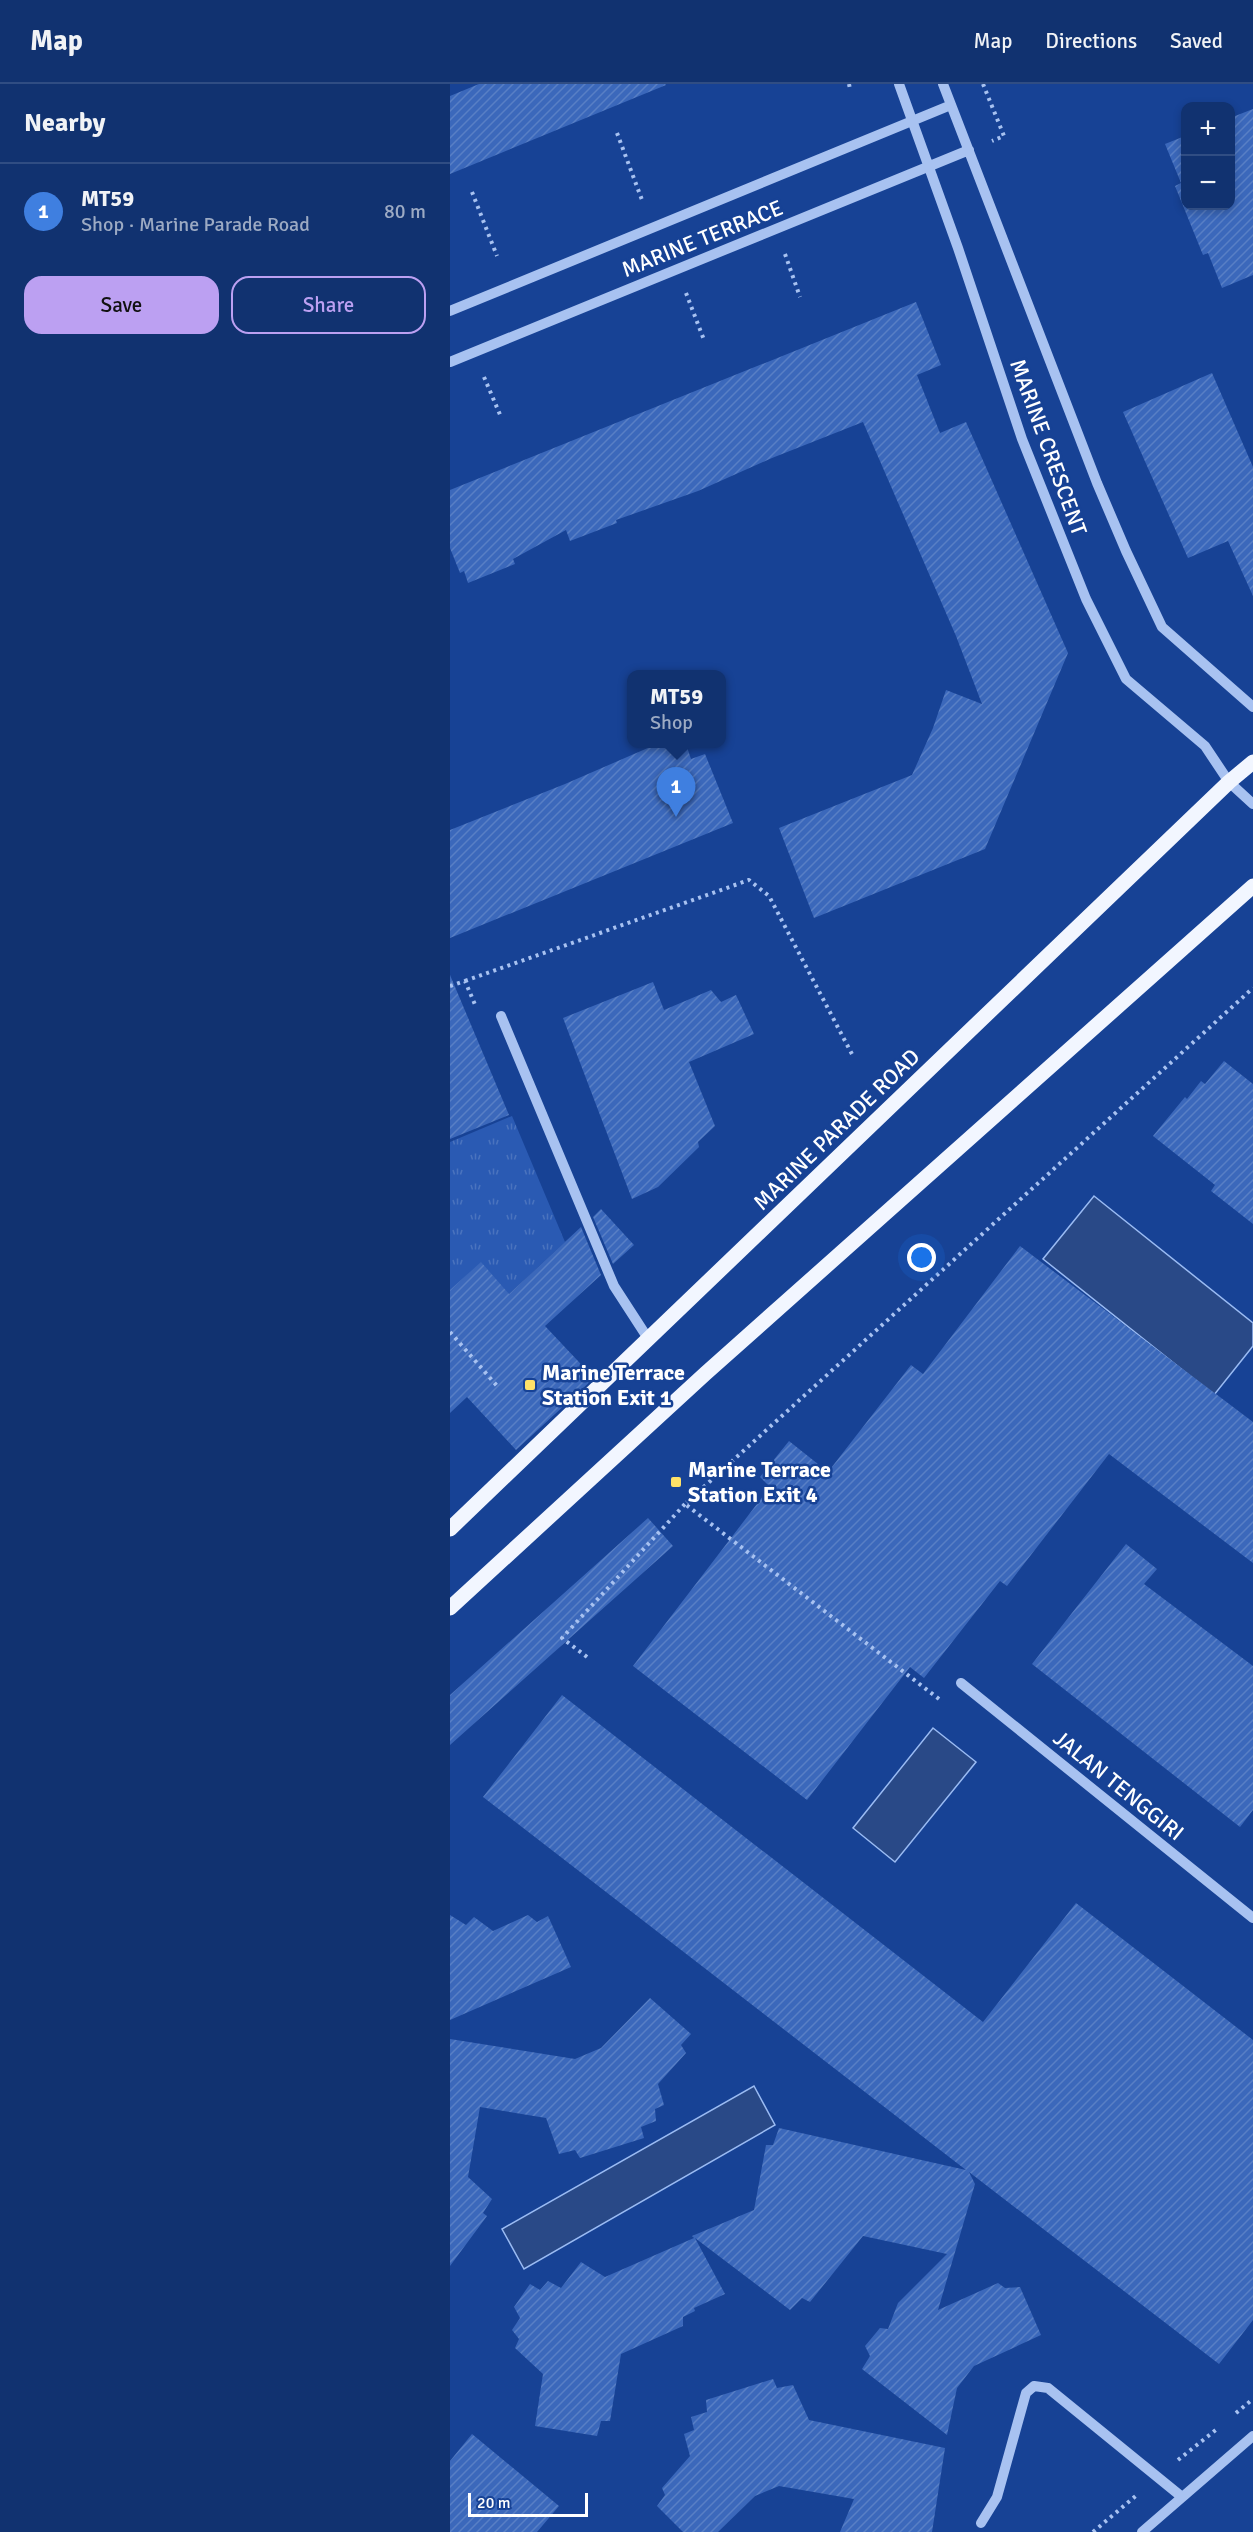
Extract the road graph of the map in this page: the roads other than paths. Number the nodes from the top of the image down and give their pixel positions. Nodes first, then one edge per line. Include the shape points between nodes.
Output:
1 (899, 84) edge
2 (943, 84) edge
3 (951, 105) junction
4 (912, 120) junction
5 (969, 150) junction
6 (929, 166) junction
7 (450, 310) edge
8 (450, 362) edge
9 (1253, 707) edge
10 (1253, 762) edge
11 (1229, 782) junction
12 (1253, 804) edge
13 (1253, 886) edge
14 (501, 1016) dead end
15 (649, 1340) junction
16 (450, 1529) edge
17 (450, 1608) edge
18 (961, 1683) road end
19 (1253, 1917) edge
20 (1253, 2436) edge
21 (1182, 2497) junction
22 (981, 2523) dead end
23 (1142, 2532) edge

1 - 4 street, MARINE CRESCENT
2 - 3 street, MARINE CRESCENT
3 - 4 street, MARINE TERRACE
3 - 5 street, MARINE CRESCENT
4 - 6 street, MARINE CRESCENT
4 - 7 street, MARINE TERRACE
5 - 6 street, MARINE TERRACE
5 - 9 street, MARINE CRESCENT via 1097,483 1162,627
6 - 8 street, MARINE TERRACE
6 - 11 street, MARINE CRESCENT via 1022,439 1086,599 1126,680 1205,746
10 - 11 main road, MARINE PARADE ROAD
11 - 12 street, MARINE CRESCENT
11 - 15 main road, MARINE PARADE ROAD
13 - 17 main road via 706,1373
14 - 15 street via 614,1287
15 - 16 main road, MARINE PARADE ROAD
18 - 19 street, JALAN TENGGIRI
20 - 21 street
21 - 22 street via 1048,2388 1034,2386 1026,2393 997,2497
21 - 23 street

